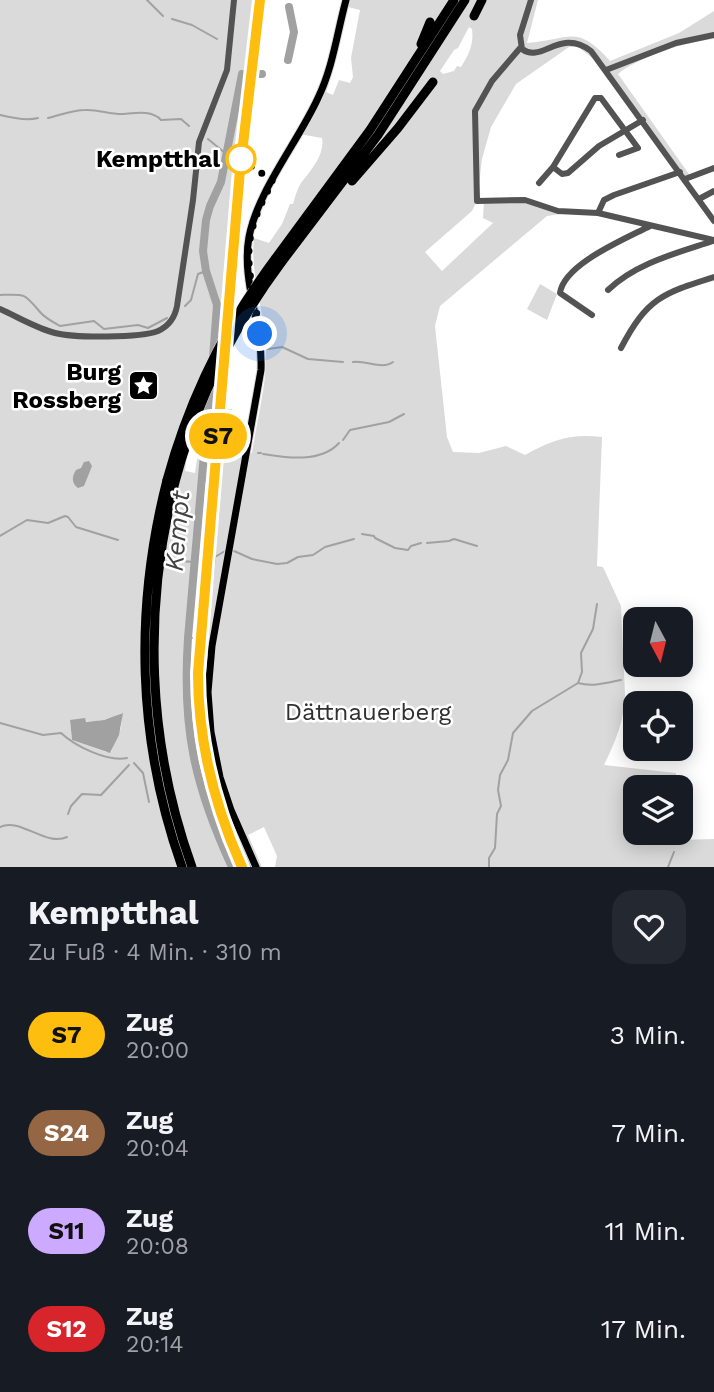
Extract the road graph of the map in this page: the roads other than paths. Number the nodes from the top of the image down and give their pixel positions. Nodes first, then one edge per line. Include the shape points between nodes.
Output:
1 (234, 0) edge
2 (346, 0) edge
3 (454, 0) edge
4 (465, 0) edge
5 (482, 0) edge
6 (531, 0) edge
7 (474, 16) dead end
8 (430, 22) dead end
9 (714, 35) edge
10 (521, 47) junction
11 (606, 70) junction
12 (410, 72) junction
13 (433, 82) dead end
14 (643, 120) junction
15 (625, 130) junction
16 (619, 155) dead end
17 (552, 167) junction
18 (714, 168) edge
19 (680, 172) junction
20 (685, 179) junction
21 (539, 183) dead end
22 (714, 191) edge
23 (332, 198) junction
24 (699, 199) junction
25 (598, 213) junction
26 (714, 221) edge
27 (650, 226) junction
28 (714, 240) edge
29 (278, 261) junction
30 (714, 276) edge
31 (608, 290) dead end
32 (0, 309) edge
33 (592, 315) dead end
34 (621, 348) dead end
35 (171, 481) junction
36 (182, 867) edge
37 (192, 867) edge
38 (256, 867) edge

1 - 32 street via 227,71 199,142 173,319 150,333 76,337 46,330
2 - 38 main road via 321,91 263,199 250,233 248,267 261,341 261,370 209,664 209,715 221,783
3 - 12 highway
4 - 23 highway
5 - 7 highway
6 - 10 street
8 - 12 highway
9 - 11 street via 676,43
10 - 11 street via 535,54 562,43 577,43 591,51
10 - 25 street via 476,107 477,201 526,200 558,211
11 - 14 street
12 - 29 highway
13 - 23 highway via 389,139
14 - 15 street
14 - 19 street
15 - 16 street via 638,148
15 - 17 street via 568,173
15 - 17 street via 601,98 594,97
17 - 21 street
18 - 20 street
19 - 20 street
19 - 25 street via 604,200
20 - 24 street
22 - 24 street
23 - 29 highway
24 - 26 street
25 - 27 street
27 - 28 street
27 - 33 street via 592,257 566,279 559,292
28 - 31 street via 639,268
29 - 35 highway, bridge via 214,374
30 - 34 street via 656,300 636,320
35 - 36 highway via 149,570 144,664 155,768
35 - 37 highway via 153,629 154,675 164,766

